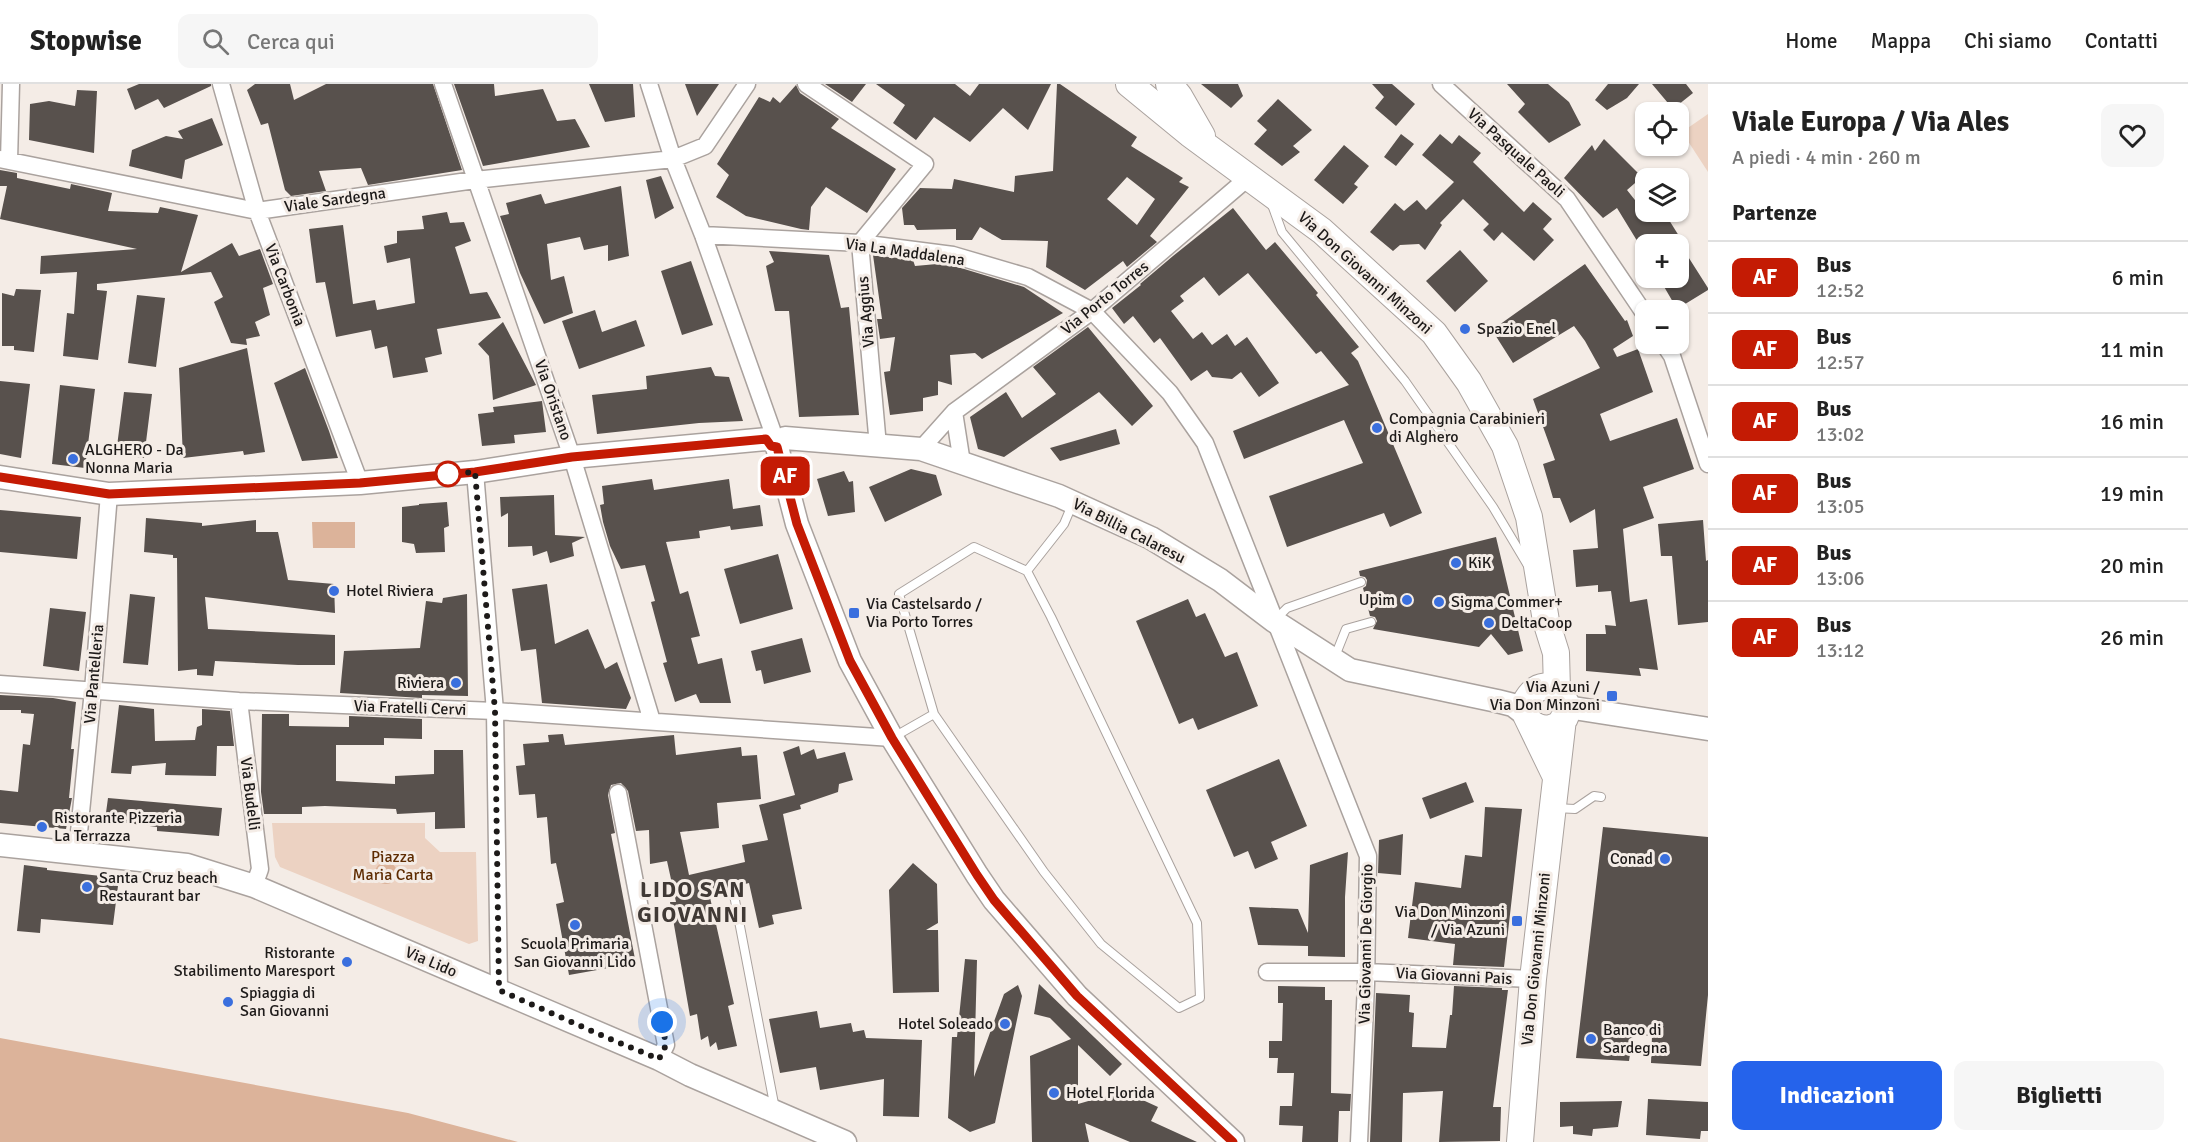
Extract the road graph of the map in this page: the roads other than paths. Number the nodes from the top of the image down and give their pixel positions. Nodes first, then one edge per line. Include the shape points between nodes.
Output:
1 (11, 84) edge
2 (221, 84) edge
3 (443, 84) edge
4 (649, 84) edge
5 (747, 84) edge
6 (806, 84) edge
7 (1129, 84) edge
8 (1152, 84) edge
9 (1169, 84) edge
10 (1441, 84) edge
11 (1199, 140) junction
12 (673, 159) junction
13 (4, 160) edge
14 (475, 180) junction
15 (1258, 184) junction
16 (257, 211) junction
17 (703, 235) junction
18 (860, 243) junction
19 (1635, 300) edge
20 (1092, 311) junction
21 (1671, 354) edge
22 (954, 412) junction
23 (775, 439) junction
24 (878, 446) junction
25 (921, 449) junction
26 (572, 457) junction
27 (962, 463) junction
28 (1708, 464) edge
29 (475, 472) junction
30 (0, 477) edge
31 (360, 483) junction
32 (109, 494) junction
33 (1073, 502) junction
34 (1027, 571) junction
35 (1361, 582) dead end
36 (1540, 586) junction
37 (1274, 621) junction
38 (1371, 622) dead end
39 (1313, 645) junction
40 (1336, 654) junction
41 (0, 684) edge
42 (93, 690) junction
43 (239, 701) junction
44 (1544, 705) junction
45 (495, 711) junction
46 (933, 714) junction
47 (652, 721) junction
48 (1708, 729) edge
49 (892, 738) junction
50 (618, 793) dead end
51 (1601, 796) dead end
52 (1552, 807) junction
53 (0, 845) edge
54 (77, 853) junction
55 (254, 886) junction
56 (734, 895) dead end
57 (1268, 972) dead end
58 (1366, 972) junction
59 (1533, 979) junction
60 (499, 990) junction
61 (659, 1059) junction
62 (775, 1112) junction
63 (845, 1142) edge
64 (1233, 1142) edge
65 (1359, 1142) edge
66 (1520, 1142) edge

1 - 13 street
2 - 16 street, Via Carbonia
3 - 14 street, Via Oristano
4 - 12 street
5 - 12 street, Viale Sardegna via 705,146
6 - 18 street via 925,164
7 - 11 main road, Via Don Giovanni Minzoni
8 - 11 main road, Via Don Giovanni Minzoni
9 - 11 main road via 1179,96
10 - 19 street, Via Pasquale Paoli via 1567,199
11 - 15 main road, Via Don Giovanni Minzoni
12 - 14 street, Viale Sardegna
12 - 17 street
13 - 16 street, Viale Sardegna
14 - 16 street, Viale Sardegna
14 - 26 street, Via Oristano
15 - 20 street, Via Porto Torres
15 - 36 lane via 1282,232 1405,381 1493,507
15 - 36 main road, Via Don Giovanni Minzoni via 1322,231 1434,333 1469,381 1508,456 1529,517
16 - 31 street, Via Carbonia
17 - 18 street, Via La Maddalena
17 - 23 street
18 - 20 street, Via La Maddalena via 953,255 1028,277
18 - 24 street, Via Aggius
20 - 22 street, Via Porto Torres
20 - 37 street, Via La Maddalena via 1170,393 1206,443
21 - 28 street
22 - 25 street, Via Porto Torres
22 - 27 street
23 - 24 street
23 - 26 street
23 - 49 street via 797,524 830,612 850,661
24 - 25 street
25 - 27 street, Via Billia Calaresu
26 - 29 street
26 - 47 street, Via Oristano
27 - 33 street, Via Billia Calaresu
29 - 31 street
29 - 45 street
30 - 32 street
31 - 32 street
32 - 42 street, Via Pantelleria
33 - 34 lane via 1064,524
33 - 37 street, Via Billia Calaresu via 1151,538 1220,580
34 - 46 lane via 974,547 899,594
34 - 46 lane via 1197,922 1200,998 1179,1008 1101,944 1044,872
35 - 37 lane via 1287,608
36 - 44 main road, Via Don Giovanni Minzoni via 1556,654
37 - 39 street, Via Billia Calaresu
37 - 58 street, Via Giovanni De Giorgio via 1368,856
38 - 40 lane via 1346,629
39 - 40 street
39 - 44 street via 1350,670 1513,705
40 - 44 street
41 - 42 street, Via Fratelli Cervi
42 - 43 street, Via Fratelli Cervi
42 - 54 street, Via Pantelleria
43 - 45 street, Via Fratelli Cervi
43 - 55 street, Via Budelli via 260,869
44 - 48 street
44 - 52 main road, Via Don Giovanni Minzoni via 1556,777
45 - 47 street, Via Fratelli Cervi
45 - 60 street
46 - 49 lane
47 - 49 street, Via Fratelli Cervi
49 - 64 street via 994,900 1077,996
50 - 61 street via 666,1045
51 - 52 lane via 1594,796 1575,809
52 - 59 main road, Via Don Giovanni Minzoni
53 - 54 street, Via Lido
54 - 55 street, Via Lido via 187,865
55 - 60 street, Via Lido
56 - 62 lane
57 - 58 street, Via Giovanni Pais
58 - 59 street, Via Giovanni Pais
58 - 65 street, Via Giovanni De Giorgio
59 - 66 main road, Via Don Giovanni Minzoni
60 - 61 street, Via Lido
61 - 62 street, Via Lido
62 - 63 street, Via Lido

